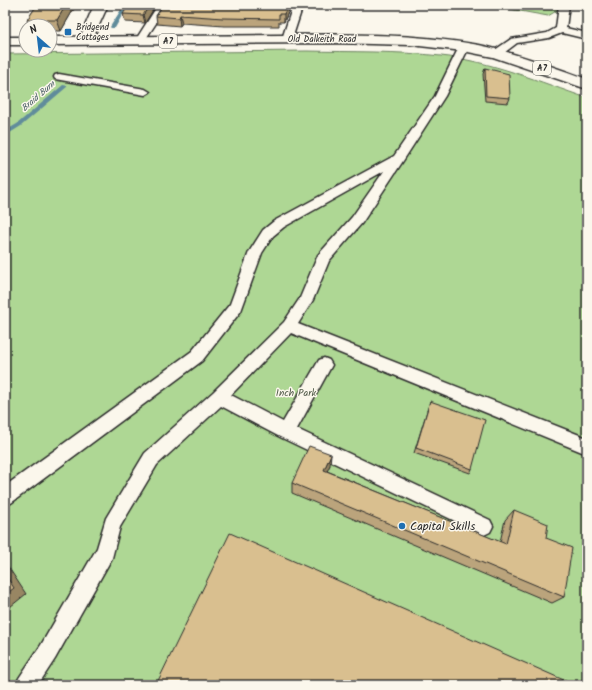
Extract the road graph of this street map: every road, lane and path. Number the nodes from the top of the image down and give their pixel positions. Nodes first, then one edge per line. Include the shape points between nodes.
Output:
1 (101, 5) edge
2 (163, 5) edge
3 (298, 5) edge
4 (564, 5) edge
5 (560, 30) junction
6 (587, 36) edge
7 (58, 40) edge
8 (86, 40) junction
9 (287, 40) junction
10 (5, 41) edge
11 (18, 41) edge
12 (140, 41) junction
13 (464, 47) junction
14 (496, 54) junction
15 (111, 73) dead end
16 (59, 76) dead end
17 (100, 84) junction
18 (587, 84) edge
19 (145, 92) dead end
20 (399, 158) junction
21 (289, 326) junction
22 (324, 365) dead end
23 (219, 397) junction
24 (286, 432) junction
25 (587, 446) edge
26 (5, 498) edge
27 (484, 526) dead end
28 (26, 685) edge

1 - 8 main road
2 - 12 lane
3 - 9 lane
4 - 5 lane
5 - 6 lane
5 - 14 lane via 549,35 514,41
7 - 8 main road, Old Dalkeith Road / A7
8 - 12 main road, Old Dalkeith Road / A7
9 - 12 main road, Old Dalkeith Road / A7
9 - 13 main road, Old Dalkeith Road / A7 via 381,40
10 - 11 main road
13 - 14 main road, Old Dalkeith Road / A7
13 - 20 lane via 440,96
14 - 18 main road, Old Dalkeith Road / A7 via 527,62
15 - 17 lane
16 - 17 lane
17 - 19 lane
20 - 21 lane via 357,220 323,259 306,300
20 - 26 lane via 279,224 268,233 256,252 236,307 196,356
21 - 23 lane
21 - 25 lane
22 - 24 lane
23 - 24 lane
23 - 28 lane via 151,458 112,524 105,551 48,652
24 - 27 lane

